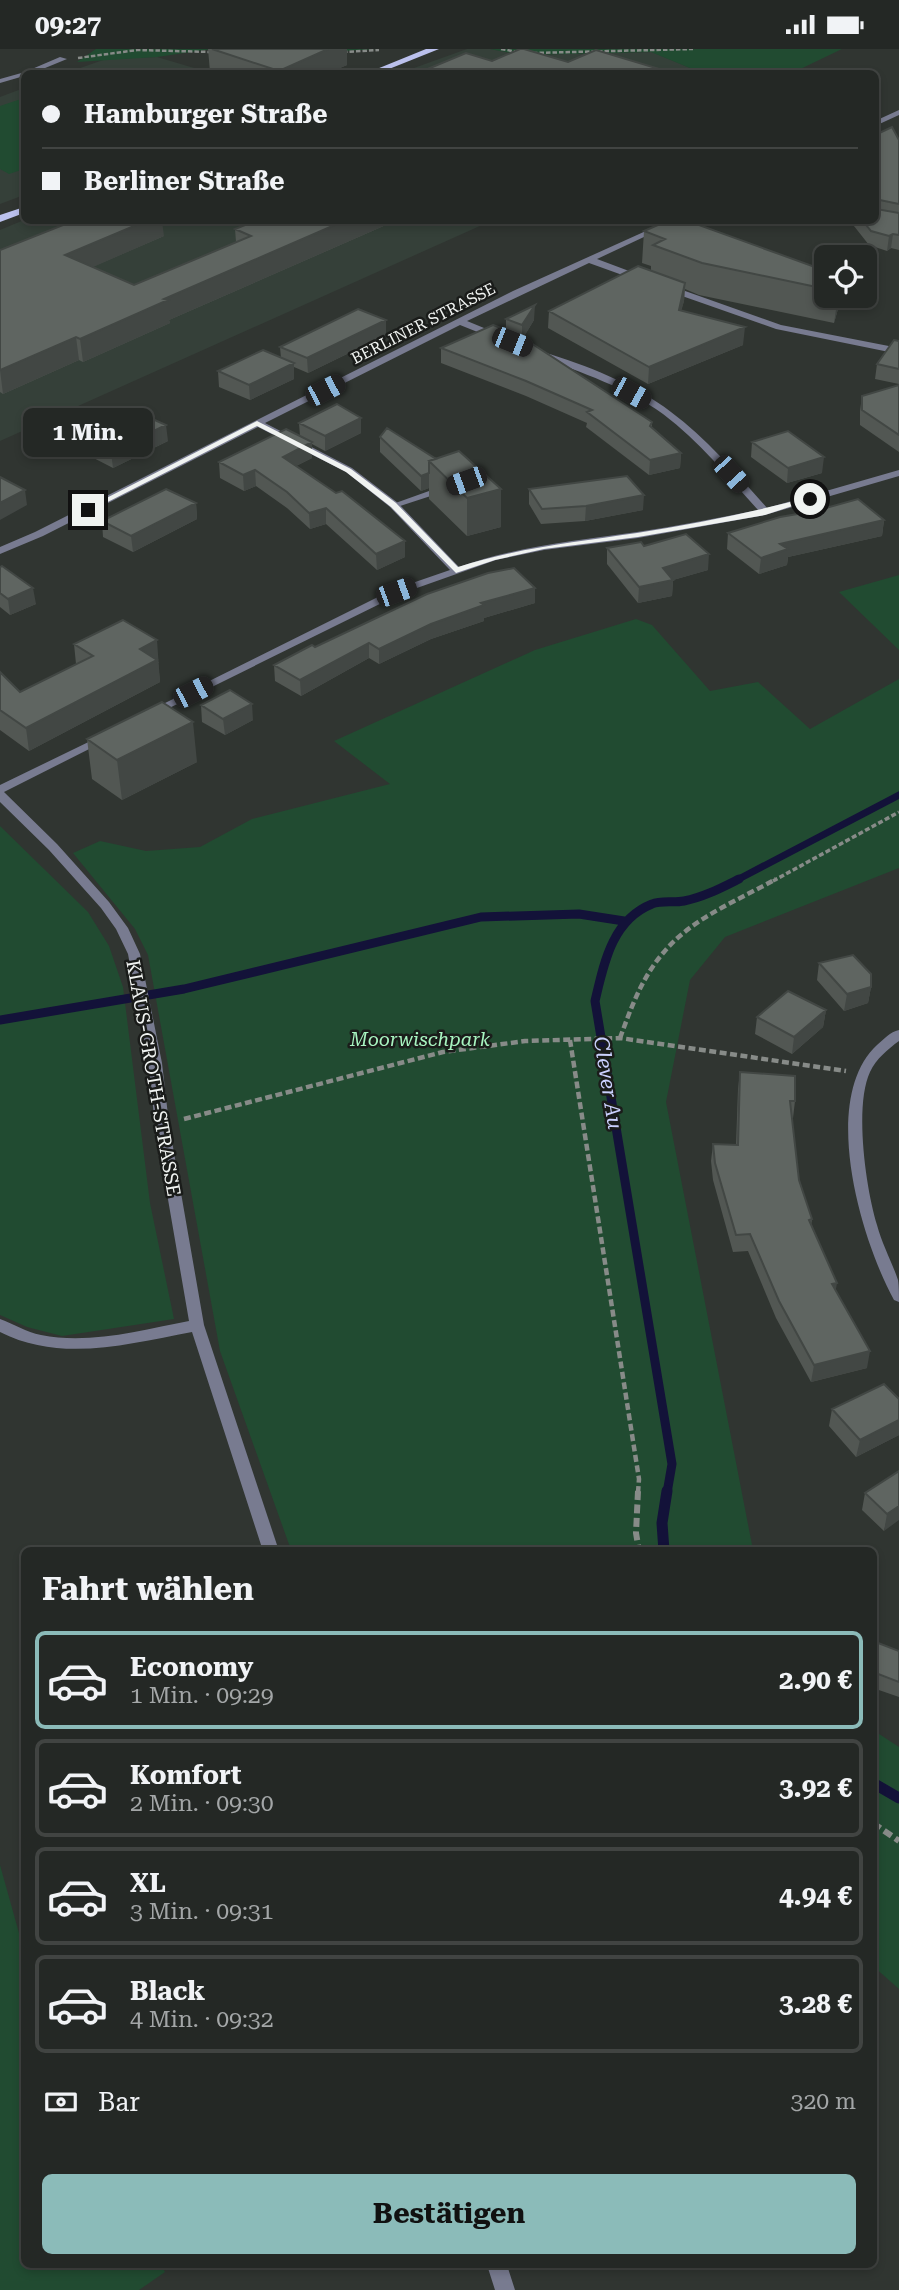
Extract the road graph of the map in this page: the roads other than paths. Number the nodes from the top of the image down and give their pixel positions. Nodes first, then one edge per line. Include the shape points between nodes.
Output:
1 (434, 49) edge
2 (64, 59) road end
3 (36, 70) edge
4 (380, 70) edge
5 (21, 75) edge
6 (0, 81) edge
7 (899, 112) edge
8 (879, 122) edge
9 (21, 211) edge
10 (0, 219) edge
11 (668, 224) edge
12 (590, 260) junction
13 (649, 281) edge
14 (662, 286) edge
15 (461, 322) junction
16 (512, 342) edge
17 (899, 351) edge
18 (537, 352) edge
19 (257, 423) junction
20 (899, 474) edge
21 (456, 485) edge
22 (394, 505) junction
23 (765, 512) junction
24 (0, 551) edge
25 (456, 570) junction
26 (140, 719) edge
27 (116, 731) edge
28 (0, 793) edge
29 (899, 1034) edge
30 (899, 1296) edge
31 (0, 1325) edge
32 (197, 1325) junction
33 (270, 1547) edge
34 (498, 2268) edge
35 (505, 2290) edge

1 - 4 main road
2 - 3 street
5 - 6 street
7 - 8 street
9 - 10 main road
11 - 12 street, BERLINER STRASSE
12 - 13 street
12 - 15 street, BERLINER STRASSE
14 - 17 street via 779,327
15 - 16 street
15 - 19 street, BERLINER STRASSE
18 - 23 street via 614,383 665,412 714,455
19 - 22 street via 349,470
19 - 24 street, BERLINER STRASSE
20 - 23 street
21 - 22 lane
22 - 25 street
23 - 25 street via 544,547
25 - 26 street via 396,592
27 - 28 street
28 - 32 street, KLAUS-GROTH-STRASSE via 105,905 134,954
29 - 30 street via 881,1047 862,1073 856,1114 860,1182 874,1234
31 - 32 street via 65,1344
32 - 33 street, KLAUS-GROTH-STRASSE
34 - 35 street

